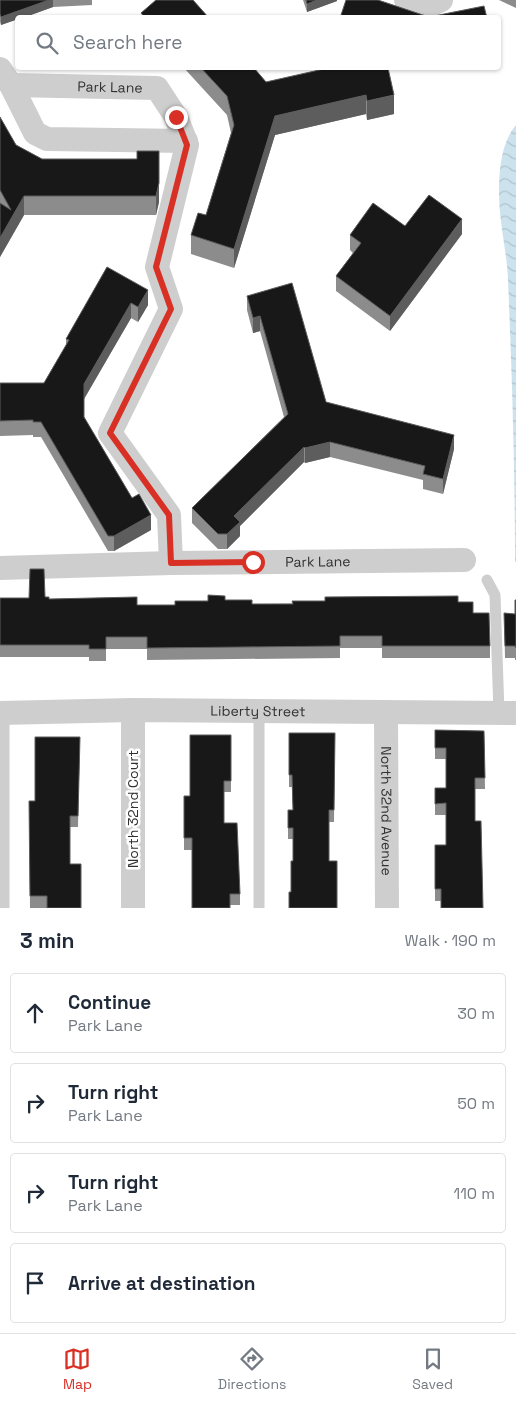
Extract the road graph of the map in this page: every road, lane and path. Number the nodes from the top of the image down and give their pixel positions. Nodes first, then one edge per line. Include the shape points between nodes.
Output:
1 (406, 0) edge
2 (441, 0) edge
3 (6, 77) edge
4 (186, 142) junction
5 (464, 560) dead end
6 (171, 563) junction
7 (0, 568) edge
8 (487, 580) dead end
9 (133, 710) junction
10 (259, 712) junction
11 (2, 713) edge
12 (386, 713) junction
13 (508, 713) edge
14 (4, 908) edge
15 (133, 908) edge
16 (259, 908) edge
17 (387, 908) edge

1 - 2 street via 428,6
3 - 4 street, Park Lane via 157,88 176,117
3 - 4 street via 35,133 47,139
4 - 6 street via 156,267 171,309 110,433 169,515
5 - 6 street, Park Lane
6 - 7 street, Park Lane
8 - 13 lane via 495,595
9 - 10 street, Liberty Street
9 - 11 street, Liberty Street
9 - 15 street, North 32nd Court
10 - 12 street, Liberty Street
10 - 16 lane
11 - 14 lane
12 - 13 street, Liberty Street
12 - 17 street, North 32nd Avenue

